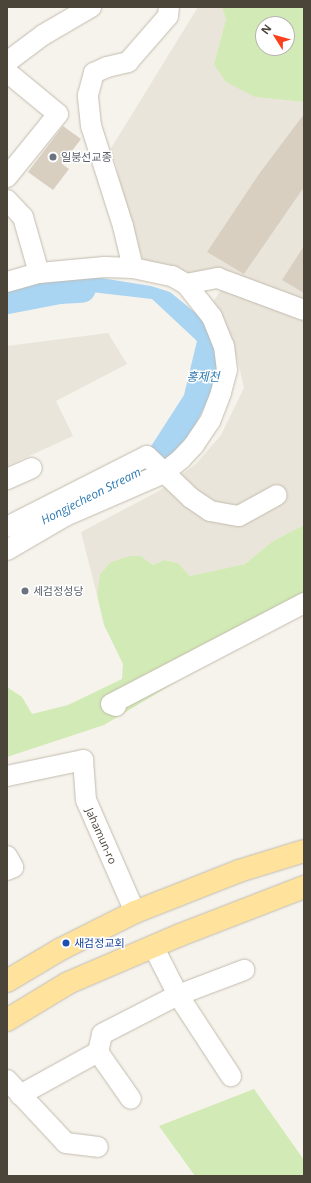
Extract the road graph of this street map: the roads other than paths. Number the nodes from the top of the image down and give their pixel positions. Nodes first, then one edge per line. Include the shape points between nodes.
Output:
1 (91, 7) edge
2 (169, 7) edge
3 (7, 62) edge
4 (7, 72) edge
5 (7, 177) edge
6 (7, 200) edge
7 (133, 268) junction
8 (39, 273) junction
9 (7, 282) edge
10 (186, 284) junction
11 (304, 310) edge
12 (32, 468) dead end
13 (164, 473) junction
14 (7, 479) edge
15 (277, 495) dead end
16 (7, 527) edge
17 (7, 550) edge
18 (304, 603) edge
19 (116, 706) dead end
20 (7, 776) edge
21 (304, 850) edge
22 (7, 856) edge
23 (7, 870) edge
24 (304, 887) edge
25 (135, 912) junction
26 (153, 946) junction
27 (244, 970) dead end
28 (7, 981) edge
29 (178, 996) junction
30 (7, 1020) edge
31 (98, 1052) junction
32 (231, 1076) dead end
33 (7, 1080) edge
34 (20, 1095) junction
35 (131, 1099) dead end
36 (98, 1146) dead end

1 - 3 street via 43,35
2 - 7 street via 168,16 128,62 94,73 88,96 91,126 123,226
4 - 5 street via 58,114
6 - 8 street via 23,217
7 - 8 street via 105,267
7 - 10 street via 172,276
8 - 9 street
10 - 11 street via 218,278
10 - 13 street via 212,317 224,346 227,370 210,421 181,459
12 - 14 street
13 - 15 street via 191,498 210,511 239,516
13 - 16 street via 147,456
13 - 17 street via 65,516
18 - 19 street via 112,704
20 - 25 street, Jahamun-ro via 83,760 86,800
21 - 25 main road via 232,874
22 - 23 street via 12,867
24 - 26 main road
25 - 28 main road via 61,949
26 - 29 street
26 - 30 main road via 68,983
27 - 29 street
29 - 31 street via 102,1034
29 - 32 street
31 - 34 street
31 - 35 street
33 - 34 street
34 - 36 street via 66,1143

